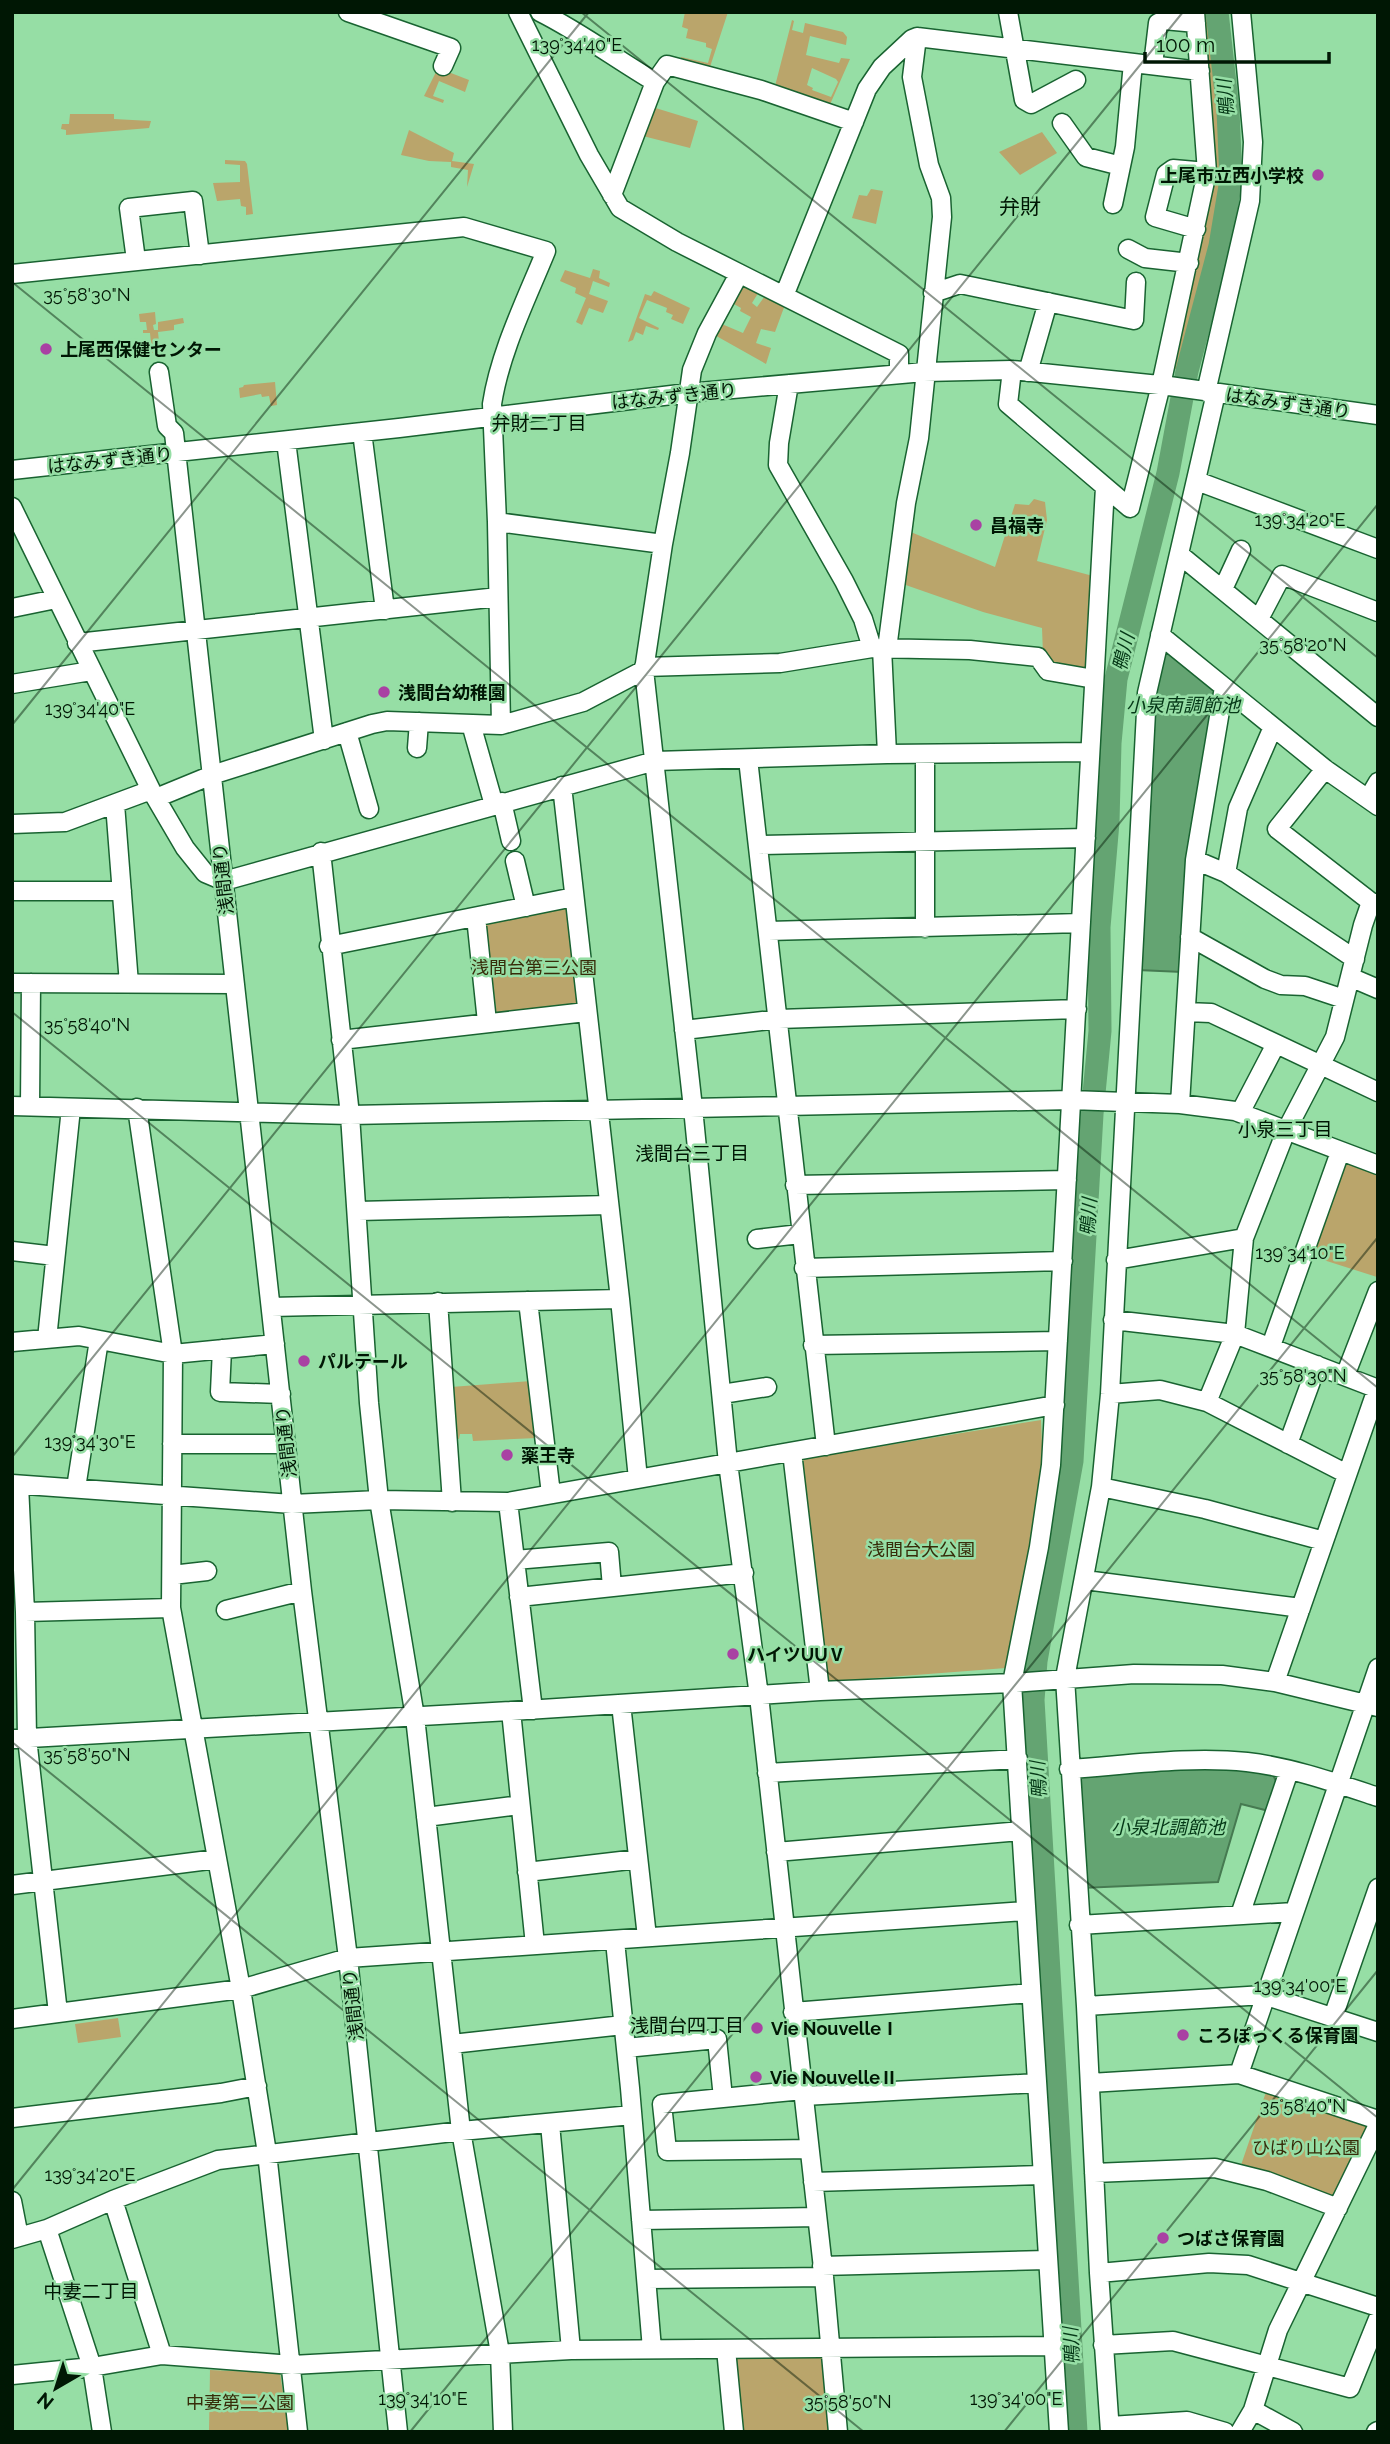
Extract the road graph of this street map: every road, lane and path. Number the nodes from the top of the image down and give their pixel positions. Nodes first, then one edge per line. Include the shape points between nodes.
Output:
1 (348, 12) edge
2 (518, 12) edge
3 (540, 12) edge
4 (1008, 12) edge
5 (1241, 12) edge
6 (1196, 18) edge
7 (917, 37) junction
8 (1014, 49) junction
9 (1133, 63) junction
10 (1153, 65) junction
11 (443, 66) dead end
12 (1200, 71) junction
13 (1076, 80) dead end
14 (655, 82) junction
15 (854, 122) junction
16 (1062, 123) dead end
17 (1121, 166) junction
18 (1207, 172) junction
19 (612, 195) junction
20 (1113, 204) dead end
21 (1196, 229) junction
22 (1128, 249) dead end
23 (200, 255) junction
24 (136, 260) junction
25 (1189, 263) junction
26 (12, 274) edge
27 (739, 274) junction
28 (1136, 282) dead end
29 (933, 293) junction
30 (784, 296) junction
31 (1048, 302) junction
32 (1020, 371) junction
33 (159, 372) dead end
34 (924, 372) junction
35 (899, 373) junction
36 (789, 384) junction
37 (1165, 386) junction
38 (1207, 392) junction
39 (688, 394) junction
40 (1378, 415) edge
41 (494, 418) junction
42 (362, 432) junction
43 (286, 441) junction
44 (174, 453) junction
45 (12, 470) edge
46 (1197, 481) junction
47 (1105, 487) junction
48 (12, 507) edge
49 (497, 522) junction
50 (663, 544) junction
51 (1241, 550) dead end
52 (1378, 550) edge
53 (1180, 555) junction
54 (1223, 589) junction
55 (498, 597) junction
56 (56, 599) junction
57 (12, 608) edge
58 (385, 610) junction
59 (1378, 612) edge
60 (309, 618) junction
61 (1259, 619) junction
62 (195, 630) junction
63 (1160, 635) junction
64 (77, 643) junction
65 (880, 648) junction
66 (644, 668) junction
67 (91, 671) junction
68 (1094, 679) junction
69 (12, 684) edge
70 (1224, 687) junction
71 (1378, 717) edge
72 (419, 722) junction
73 (471, 724) junction
74 (501, 725) junction
75 (1273, 727) junction
76 (347, 732) junction
77 (324, 740) junction
78 (417, 748) dead end
79 (1090, 752) junction
80 (887, 754) junction
81 (925, 754) junction
82 (748, 759) junction
83 (655, 761) junction
84 (1325, 769) junction
85 (212, 775) junction
86 (1378, 782) edge
87 (562, 786) junction
88 (153, 794) junction
89 (498, 803) junction
90 (1373, 803) edge
91 (115, 804) junction
92 (369, 809) dead end
93 (12, 824) edge
94 (1086, 838) junction
95 (511, 841) dead end
96 (925, 842) junction
97 (758, 845) junction
98 (321, 852) junction
99 (1195, 860) junction
100 (515, 861) dead end
101 (1226, 873) junction
102 (224, 881) junction
103 (12, 891) edge
104 (122, 891) junction
105 (574, 897) junction
106 (1374, 903) edge
107 (526, 907) junction
108 (476, 917) junction
109 (1081, 923) junction
110 (925, 928) junction
111 (768, 931) junction
112 (1190, 937) junction
113 (329, 946) junction
114 (1355, 959) junction
115 (1350, 977) junction
116 (12, 983) edge
117 (31, 983) junction
118 (130, 984) junction
119 (235, 984) junction
120 (1378, 989) edge
121 (1344, 999) junction
122 (1077, 1009) junction
123 (586, 1012) junction
124 (1186, 1012) junction
125 (30, 1017) junction
126 (779, 1019) junction
127 (12, 1021) edge
128 (488, 1022) junction
129 (684, 1030) junction
130 (341, 1040) junction
131 (1276, 1044) junction
132 (1320, 1065) junction
133 (1378, 1092) edge
134 (1071, 1100) junction
135 (1124, 1103) junction
136 (1180, 1104) junction
137 (21, 1106) edge
138 (71, 1108) junction
139 (137, 1108) junction
140 (693, 1108) junction
141 (787, 1108) junction
142 (598, 1110) junction
143 (249, 1112) junction
144 (1240, 1113) junction
145 (350, 1115) junction
146 (1286, 1131) junction
147 (1340, 1152) junction
148 (1378, 1165) edge
149 (1067, 1180) junction
150 (795, 1185) junction
151 (608, 1205) junction
152 (358, 1211) junction
153 (800, 1234) junction
154 (1244, 1237) junction
155 (757, 1239) dead end
156 (12, 1251) edge
157 (55, 1256) junction
158 (1063, 1261) junction
159 (1116, 1261) junction
160 (804, 1268) junction
161 (1378, 1291) edge
162 (620, 1299) junction
163 (528, 1301) junction
164 (438, 1302) junction
165 (363, 1304) junction
166 (271, 1307) junction
167 (1113, 1320) junction
168 (1372, 1320) edge
169 (1235, 1334) junction
170 (47, 1339) junction
171 (99, 1340) junction
172 (1058, 1340) junction
173 (12, 1342) edge
174 (275, 1344) junction
175 (813, 1345) junction
176 (1271, 1346) junction
177 (222, 1349) junction
178 (173, 1354) junction
179 (1317, 1365) junction
180 (1345, 1376) junction
181 (767, 1387) dead end
182 (1377, 1389) edge
183 (281, 1394) junction
184 (722, 1394) junction
185 (1110, 1394) junction
186 (1207, 1402) junction
187 (1055, 1405) junction
188 (173, 1444) junction
189 (286, 1444) junction
190 (1288, 1444) junction
191 (826, 1446) junction
192 (792, 1452) junction
193 (729, 1463) junction
194 (1347, 1474) junction
195 (638, 1479) junction
196 (16, 1484) edge
197 (76, 1488) junction
198 (1101, 1488) junction
199 (551, 1494) junction
200 (172, 1495) junction
201 (379, 1500) junction
202 (452, 1502) junction
203 (508, 1502) junction
204 (292, 1504) junction
205 (1324, 1541) junction
206 (515, 1560) junction
207 (207, 1571) dead end
208 (744, 1573) junction
209 (172, 1575) junction
210 (1085, 1580) junction
211 (612, 1587) junction
212 (302, 1591) junction
213 (519, 1597) junction
214 (171, 1608) junction
215 (1301, 1608) junction
216 (226, 1610) dead end
217 (25, 1612) junction
218 (1378, 1668) edge
219 (1065, 1678) junction
220 (1275, 1682) junction
221 (1012, 1683) junction
222 (820, 1691) junction
223 (759, 1696) junction
224 (621, 1704) junction
225 (1372, 1705) edge
226 (533, 1710) junction
227 (510, 1711) junction
228 (415, 1717) junction
229 (317, 1721) junction
230 (194, 1728) junction
231 (20, 1738) edge
232 (1018, 1759) junction
233 (1069, 1769) junction
234 (1289, 1771) junction
235 (767, 1773) junction
236 (1338, 1783) junction
237 (1378, 1797) edge
238 (520, 1805) junction
239 (426, 1817) junction
240 (1021, 1831) junction
241 (776, 1852) junction
242 (217, 1859) junction
243 (638, 1859) junction
244 (527, 1872) junction
245 (43, 1881) junction
246 (12, 1885) edge
247 (1378, 1888) edge
248 (1026, 1911) junction
249 (1294, 1912) junction
250 (1240, 1915) junction
251 (1079, 1925) junction
252 (783, 1929) junction
253 (647, 1937) junction
254 (615, 1941) junction
255 (535, 1945) junction
256 (442, 1952) junction
257 (348, 1958) junction
258 (241, 1989) junction
259 (1031, 1993) junction
260 (1264, 1995) junction
261 (1086, 2006) junction
262 (793, 2012) junction
263 (58, 2013) junction
264 (1333, 2017) junction
265 (12, 2019) edge
266 (623, 2025) junction
267 (1378, 2032) edge
268 (452, 2043) junction
269 (626, 2048) junction
270 (1239, 2074) junction
271 (1037, 2083) junction
272 (1090, 2083) junction
273 (257, 2086) junction
274 (803, 2093) junction
275 (723, 2098) junction
276 (632, 2115) junction
277 (12, 2118) edge
278 (1378, 2120) edge
279 (550, 2124) junction
280 (1378, 2125) edge
281 (461, 2131) junction
282 (366, 2143) junction
283 (810, 2149) junction
284 (267, 2153) junction
285 (1094, 2173) junction
286 (1042, 2175) junction
287 (813, 2182) junction
288 (113, 2200) junction
289 (12, 2201) edge
290 (1338, 2208) junction
291 (817, 2217) junction
292 (641, 2220) junction
293 (47, 2229) junction
294 (16, 2238) edge
295 (1047, 2260) junction
296 (823, 2272) junction
297 (1098, 2273) junction
298 (647, 2279) junction
299 (1301, 2282) junction
300 (1378, 2307) edge
301 (1378, 2319) edge
302 (1103, 2345) junction
303 (1054, 2346) junction
304 (830, 2348) junction
305 (652, 2349) junction
306 (726, 2349) junction
307 (571, 2350) junction
308 (500, 2353) junction
309 (162, 2355) junction
310 (389, 2359) junction
311 (292, 2365) junction
312 (1266, 2365) junction
313 (92, 2367) junction
314 (12, 2375) edge
315 (1253, 2410) junction
316 (1160, 2428) edge
317 (1110, 2429) edge
318 (102, 2432) edge
319 (298, 2432) edge
320 (398, 2432) edge
321 (503, 2432) edge
322 (734, 2432) edge
323 (838, 2432) edge
324 (1059, 2432) edge
325 (1225, 2432) edge
326 (1240, 2432) edge
327 (1293, 2432) edge

1 - 11 street via 450,48
2 - 19 street
3 - 14 street
4 - 8 street
5 - 38 street via 1253,142 1250,201
6 - 10 street via 1158,23
6 - 12 street
7 - 8 street
7 - 15 street via 882,67
7 - 29 street via 912,77 942,216
8 - 9 street
8 - 13 street via 1024,100 1031,104
9 - 10 street
9 - 17 street
10 - 12 street
12 - 18 street
14 - 15 street via 667,65
14 - 19 street
15 - 30 street
16 - 17 street via 1079,162
17 - 20 street
18 - 21 street
18 - 21 street via 1173,169 1167,174 1155,217
19 - 27 street via 620,208 638,220
21 - 25 street
22 - 25 street via 1145,258
23 - 24 street
23 - 24 street via 193,201 129,208
23 - 41 street via 464,227 546,251 495,387
24 - 26 street
25 - 37 street
27 - 30 street
27 - 39 street via 707,333
28 - 31 street via 1134,320
29 - 31 street via 960,284
29 - 34 street
30 - 35 street via 899,354
31 - 32 street
32 - 34 street, はなみずき通り
32 - 37 street, はなみずき通り
32 - 47 street via 1008,404
33 - 44 street, 浅間通り via 167,426 174,433
34 - 35 street, はなみずき通り
34 - 65 street via 919,438
35 - 36 street, はなみずき通り
36 - 39 street, はなみずき通り
36 - 65 street via 778,465
37 - 38 street, はなみずき通り
37 - 47 street via 1130,508
38 - 40 street, はなみずき通り
38 - 46 street
39 - 41 street, はなみずき通り
39 - 50 street
41 - 42 street, はなみずき通り
41 - 49 street
42 - 43 street, はなみずき通り
42 - 58 street
43 - 44 street, はなみずき通り
43 - 60 street
44 - 45 street, はなみずき通り
44 - 62 street, 浅間通り
46 - 52 street
46 - 53 street
47 - 68 street
48 - 56 street
49 - 50 street
49 - 55 street
50 - 66 street
51 - 54 street
53 - 54 street
53 - 63 street
54 - 61 street
55 - 58 street
55 - 74 street
56 - 57 street
56 - 64 street
58 - 60 street
59 - 61 street via 1282,575
60 - 62 street
60 - 77 street
61 - 71 street
62 - 64 street
62 - 85 street, 浅間通り
63 - 70 street
63 - 135 street via 1147,693
64 - 67 street
65 - 66 street via 780,663
65 - 68 street via 1038,657 1048,671
65 - 80 street
66 - 74 street via 583,702
66 - 83 street
67 - 69 street
67 - 88 street
68 - 79 street
70 - 75 street
70 - 99 street
72 - 73 street
72 - 76 street via 387,721
72 - 78 street
73 - 74 street
73 - 89 street
75 - 84 street
75 - 101 street via 1238,807
76 - 77 street
76 - 92 street
77 - 85 street
79 - 81 street
79 - 94 street
80 - 81 street
80 - 82 street
81 - 96 street
82 - 83 street
82 - 97 street
83 - 87 street
83 - 129 street
84 - 90 street
84 - 106 street via 1278,829
85 - 88 street
85 - 102 street, 浅間通り
86 - 90 street
87 - 89 street
87 - 105 street
88 - 91 street
88 - 102 street via 205,873
89 - 95 street
89 - 98 street
91 - 93 street via 65,822
91 - 104 street
94 - 96 street
94 - 109 street
96 - 97 street
96 - 110 street
97 - 111 street
98 - 102 street
98 - 113 street
99 - 101 street
99 - 112 street
100 - 107 street
101 - 114 street
102 - 119 street, 浅間通り
103 - 104 street
104 - 118 street
105 - 107 street
105 - 123 street
106 - 114 street
107 - 108 street
108 - 113 street
108 - 128 street
109 - 110 street
109 - 122 street
110 - 111 street
111 - 126 street
112 - 121 street via 1265,979
112 - 124 street
113 - 130 street
114 - 115 street
115 - 120 street
115 - 121 street
116 - 117 street
117 - 118 street
117 - 125 street
118 - 119 street
119 - 143 street, 浅間通り
121 - 132 street via 1335,1037
122 - 126 street
122 - 134 street
123 - 128 street
123 - 142 street
124 - 131 street via 1211,1013
124 - 136 street
125 - 127 street
125 - 137 street
126 - 129 street
126 - 141 street
128 - 130 street
129 - 140 street
130 - 145 street
131 - 132 street
131 - 144 street
132 - 133 street
132 - 146 street
134 - 135 street
134 - 141 street
134 - 149 street
135 - 136 street
135 - 159 street
136 - 144 street
137 - 138 street
138 - 139 street
138 - 157 street
139 - 143 street
139 - 178 street
140 - 141 street
140 - 142 street
140 - 184 street
141 - 150 street
142 - 145 street
142 - 151 street
143 - 145 street
143 - 166 street, 浅間通り
144 - 146 street
145 - 152 street
146 - 147 street
146 - 154 street
147 - 148 street
147 - 176 street
149 - 150 street
149 - 158 street
150 - 153 street
151 - 152 street
151 - 162 street
152 - 165 street
153 - 155 street
153 - 160 street
154 - 159 street
154 - 169 street
156 - 157 street
157 - 170 street
158 - 160 street
158 - 172 street
159 - 167 street
160 - 175 street
161 - 168 street
162 - 163 street
162 - 195 street
163 - 164 street
163 - 199 street
164 - 165 street
164 - 202 street
165 - 166 street
165 - 201 street
166 - 174 street, 浅間通り
167 - 169 street
167 - 185 street
168 - 180 street
169 - 176 street
169 - 186 street
170 - 171 street via 79,1336
170 - 173 street
171 - 178 street
171 - 197 street
172 - 175 street
172 - 187 street
174 - 177 street
174 - 183 street, 浅間通り
175 - 191 street
176 - 179 street
177 - 178 street
177 - 183 street via 220,1392
178 - 188 street
179 - 180 street
179 - 190 street
180 - 182 street
181 - 184 street
182 - 194 street
183 - 189 street, 浅間通り
184 - 193 street
185 - 186 street via 1160,1390
185 - 198 street
186 - 190 street
187 - 191 street
187 - 221 street via 1039,1547
188 - 189 street
188 - 200 street
189 - 204 street, 浅間通り
190 - 194 street
191 - 192 street
192 - 193 street
192 - 222 street
193 - 195 street
193 - 208 street
194 - 205 street
195 - 199 street
196 - 197 street
196 - 217 street
197 - 200 street
198 - 205 street via 1205,1509
198 - 210 street
199 - 203 street
200 - 204 street
200 - 209 street
201 - 202 street
201 - 204 street
201 - 228 street
202 - 203 street
203 - 206 street
204 - 212 street, 浅間通り
205 - 215 street
206 - 211 street via 608,1552
206 - 213 street
207 - 209 street
208 - 211 street
208 - 223 street
209 - 214 street
210 - 215 street
210 - 219 street
211 - 213 street
212 - 216 street
212 - 229 street, 浅間通り
213 - 226 street
214 - 217 street
214 - 230 street
215 - 220 street
217 - 231 street
218 - 225 street
219 - 220 street via 1222,1675
219 - 221 street
219 - 233 street
220 - 225 street
221 - 222 street
221 - 232 street
222 - 223 street
223 - 224 street
223 - 235 street
224 - 226 street
224 - 243 street
225 - 236 street
226 - 227 street
227 - 228 street
227 - 238 street
228 - 229 street
228 - 239 street
229 - 230 street
229 - 257 street, 浅間通り
230 - 231 street
230 - 242 street
231 - 245 street
232 - 235 street
232 - 240 street
233 - 234 street via 1202,1760
233 - 251 street
234 - 236 street
234 - 250 street
235 - 241 street
236 - 237 street
236 - 249 street
238 - 239 street
238 - 244 street
239 - 256 street
240 - 241 street
240 - 248 street
241 - 252 street
242 - 245 street
242 - 258 street
243 - 244 street
243 - 253 street
244 - 255 street
245 - 246 street
245 - 263 street
247 - 264 street
248 - 252 street
248 - 259 street
249 - 250 street
249 - 260 street
250 - 251 street
251 - 261 street
252 - 253 street
252 - 262 street
253 - 254 street
254 - 255 street
254 - 266 street
255 - 256 street
256 - 257 street
256 - 268 street
257 - 258 street
257 - 282 street, 浅間通り
258 - 263 street
258 - 273 street
259 - 262 street
259 - 271 street
260 - 261 street
260 - 264 street
260 - 270 street
261 - 272 street
262 - 274 street
263 - 265 street
264 - 267 street
266 - 268 street
266 - 269 street
268 - 281 street
269 - 275 street via 717,2039
269 - 276 street
270 - 272 street
270 - 278 street
271 - 274 street
271 - 286 street
272 - 285 street
273 - 277 street
273 - 284 street
274 - 275 street
274 - 283 street
275 - 283 street via 662,2104 667,2151
276 - 279 street
276 - 292 street
279 - 281 street
279 - 307 street
280 - 290 street
281 - 282 street
281 - 308 street
282 - 284 street
282 - 310 street, 浅間通り
283 - 287 street
284 - 288 street via 218,2160
284 - 311 street
285 - 290 street via 1215,2168 1267,2181
285 - 297 street
286 - 287 street
286 - 295 street
287 - 291 street
288 - 293 street
288 - 309 street
289 - 294 street
290 - 299 street
291 - 292 street
291 - 296 street
292 - 298 street
293 - 294 street
293 - 313 street
295 - 296 street
295 - 303 street
296 - 298 street
296 - 304 street
297 - 299 street via 1248,2265
297 - 302 street
298 - 305 street
299 - 300 street
299 - 312 street
301 - 312 street via 1350,2388
302 - 312 street via 1172,2341
302 - 317 street
303 - 304 street
303 - 324 street
304 - 306 street
304 - 323 street
305 - 306 street
305 - 307 street
306 - 322 street
307 - 308 street
308 - 310 street
308 - 321 street
309 - 311 street
309 - 313 street
310 - 311 street
310 - 320 street, 浅間通り
311 - 319 street
312 - 315 street
313 - 314 street
313 - 318 street
315 - 326 street
315 - 327 street
316 - 317 street
316 - 325 street via 1187,2421

